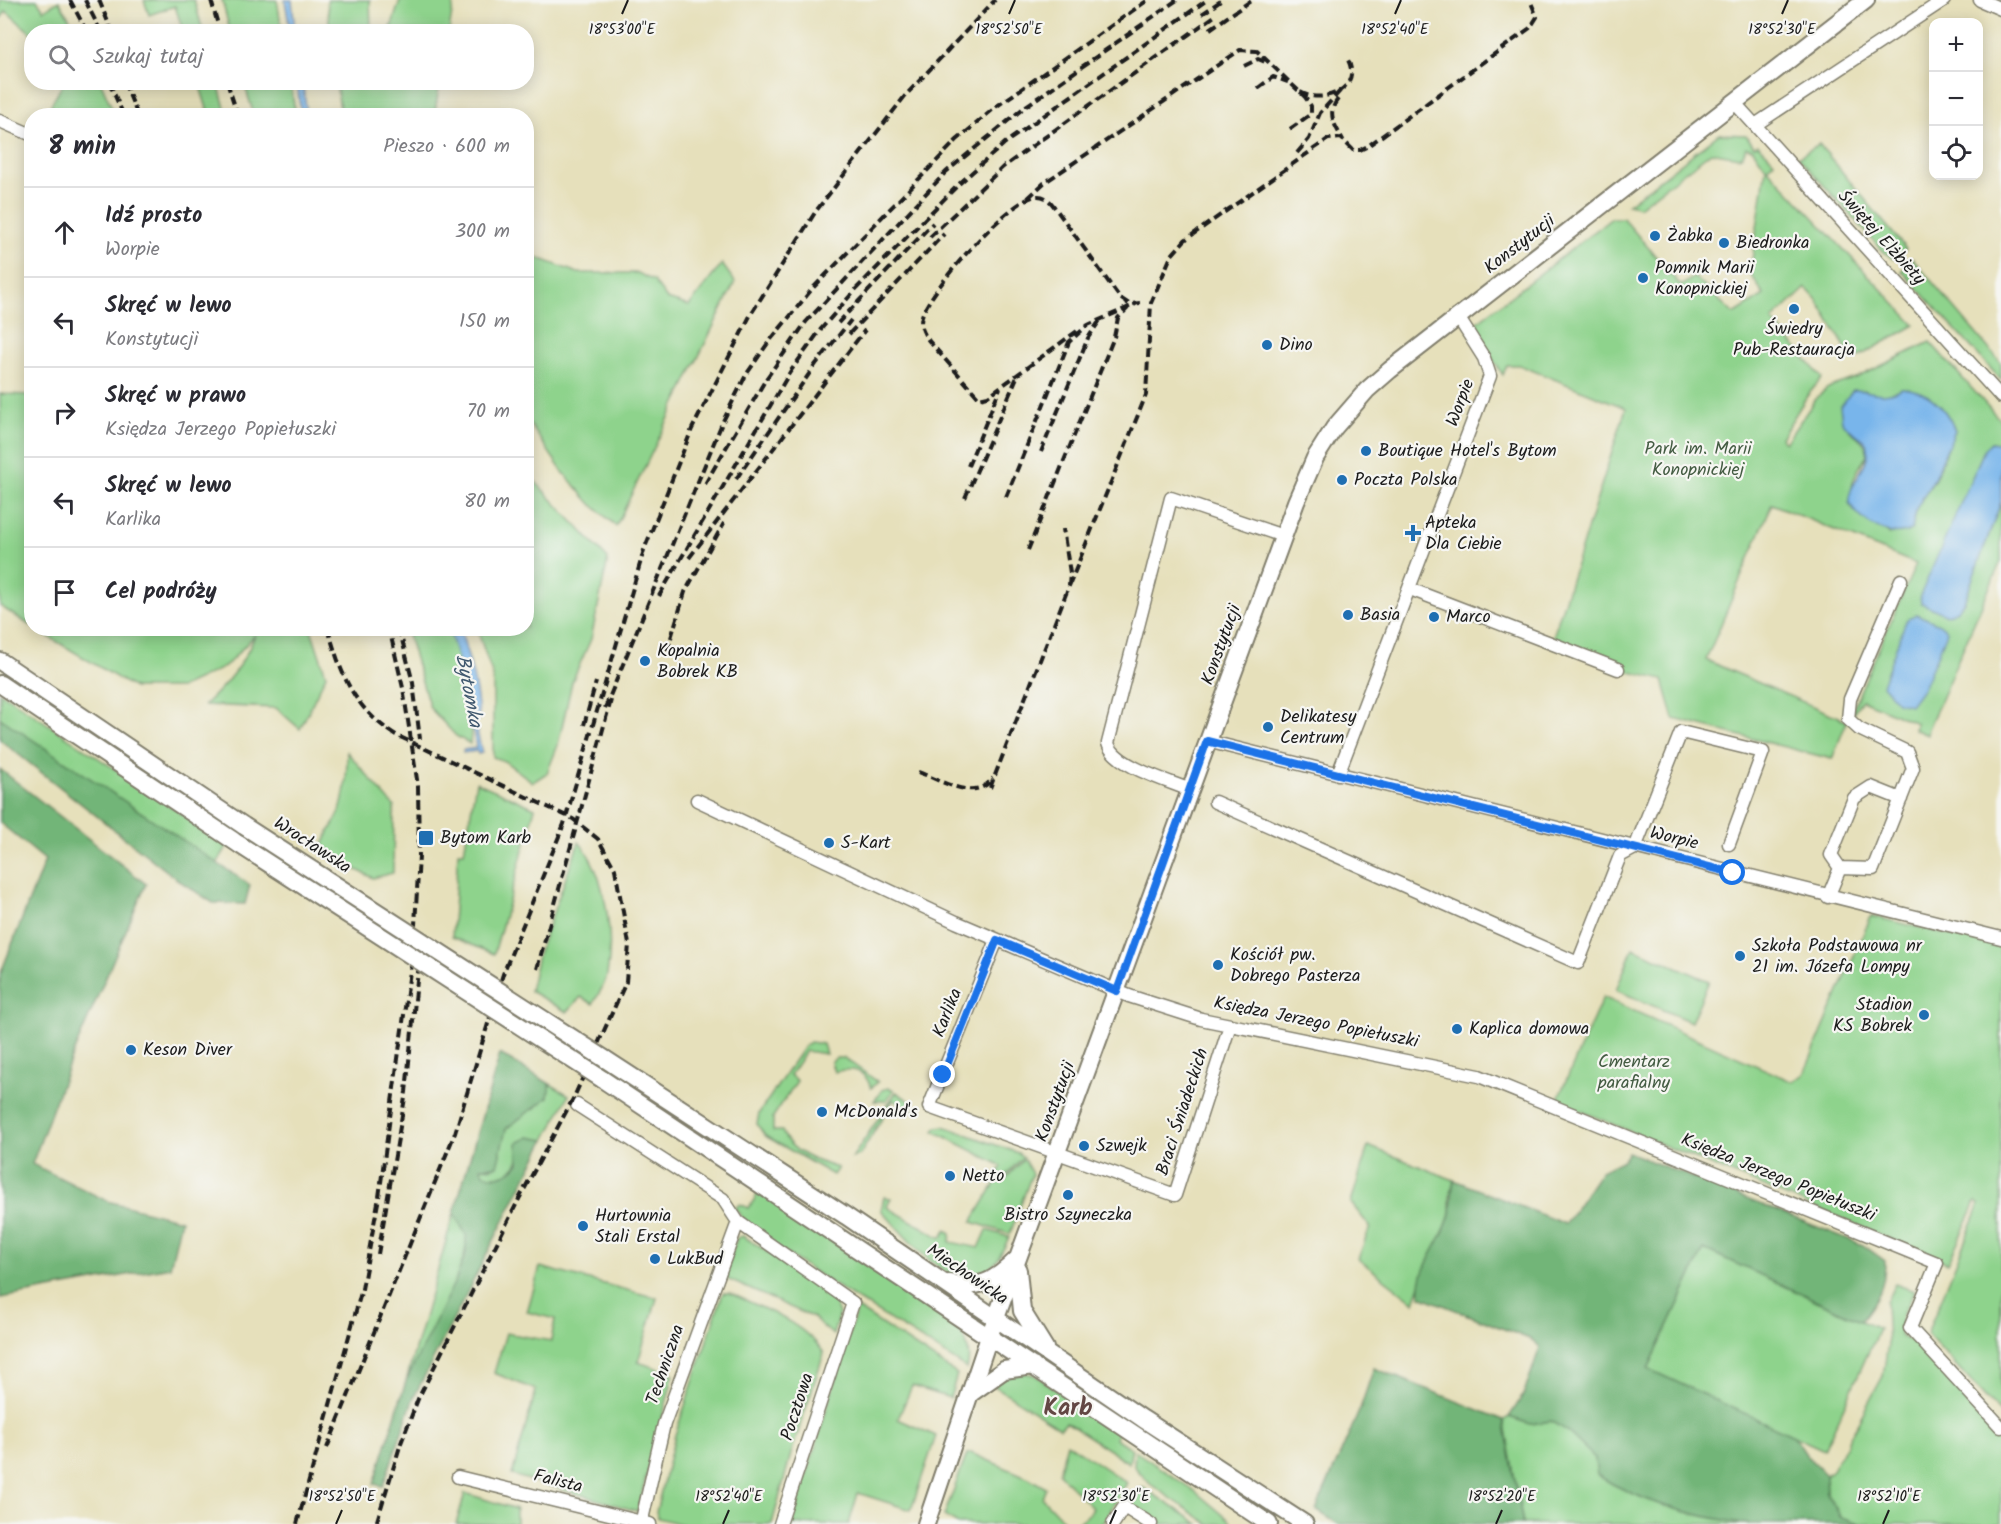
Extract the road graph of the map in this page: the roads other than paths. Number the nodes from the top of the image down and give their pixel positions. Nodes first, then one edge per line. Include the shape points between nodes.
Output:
1 (1866, 0) edge
2 (1944, 0) edge
3 (1980, 0) edge
4 (2001, 9) edge
5 (1734, 102) junction
6 (0, 121) edge
7 (1755, 125) junction
8 (24, 132) edge
9 (1458, 317) junction
10 (2001, 397) edge
11 (1283, 536) junction
12 (1901, 580) dead end
13 (1410, 589) junction
14 (0, 661) edge
15 (1618, 669) dead end
16 (0, 684) edge
17 (1207, 741) junction
18 (1338, 774) junction
19 (1190, 790) junction
20 (1901, 799) junction
21 (696, 800) dead end
22 (1215, 802) dead end
23 (1729, 844) dead end
24 (1635, 848) junction
25 (1839, 867) junction
26 (1828, 897) junction
27 (2001, 938) edge
28 (997, 940) junction
29 (1117, 991) junction
30 (1230, 1025) junction
31 (605, 1059) joint
32 (577, 1104) dead end
33 (1057, 1153) junction
34 (738, 1222) junction
35 (1019, 1257) junction
36 (936, 1277) junction
37 (996, 1318) junction
38 (989, 1336) junction
39 (1048, 1353) junction
40 (1033, 1366) junction
41 (970, 1394) junction
42 (2001, 1427) edge
43 (458, 1477) dead end
44 (645, 1523) edge
45 (780, 1524) edge
46 (926, 1524) edge
47 (1113, 1524) edge
48 (1152, 1524) edge
49 (1269, 1524) edge
50 (1305, 1524) edge

1 - 5 main road, Konstytucji
2 - 7 street
3 - 4 street
5 - 7 street, Świętej Elżbiety
5 - 9 main road, Konstytucji
6 - 8 street
7 - 10 street, Świętej Elżbiety
9 - 11 main road, Konstytucji via 1390,370 1347,411 1315,458
9 - 13 street, Worpie via 1484,358 1490,376
11 - 17 main road, Konstytucji
11 - 19 street via 1171,498 1108,743 1112,754 1126,763
12 - 20 street via 1850,699 1848,719 1859,729 1907,752 1913,768
13 - 15 street
13 - 18 street, Worpie
14 - 31 main road, Wrocławska, bridge via 244,826
16 - 38 main road, bridge
17 - 18 street, Worpie
17 - 19 main road, Konstytucji
18 - 24 street, Worpie
19 - 29 main road, Konstytucji
20 - 25 street via 1873,869
20 - 25 street via 1871,787 1854,798 1831,855
21 - 28 street, Księdza Jerzego Popiełuszki
22 - 24 street via 1578,963 1620,856
23 - 24 street via 1763,752 1681,732
24 - 26 street, Worpie
25 - 26 street
26 - 27 street, Worpie
28 - 29 street, Księdza Jerzego Popiełuszki
28 - 33 street, Karlika via 929,1107
29 - 30 street, Księdza Jerzego Popiełuszki
29 - 33 main road, Konstytucji
30 - 33 street, Braci Śniadeckich via 1175,1195
30 - 42 street, Księdza Jerzego Popiełuszki via 1479,1076 1937,1263 1910,1328
31 - 36 main road, Miechowicka
32 - 34 street via 723,1199
33 - 35 main road, Konstytucji
34 - 44 street, Techniczna via 664,1424
34 - 45 street, Pocztowa via 853,1303
35 - 36 main road via 982,1285 964,1286
35 - 37 main road, Konstytucji
35 - 39 main road via 1017,1280 1022,1311
36 - 37 main road, Miechowicka
37 - 38 main road, Konstytucji
37 - 39 main road, Miechowicka
38 - 40 main road
38 - 41 main road, Konstytucji
39 - 50 main road, Miechowicka
40 - 41 main road via 1004,1370
40 - 49 main road
41 - 46 main road, Konstytucji
43 - 44 street, Falista
47 - 48 street via 1124,1508

